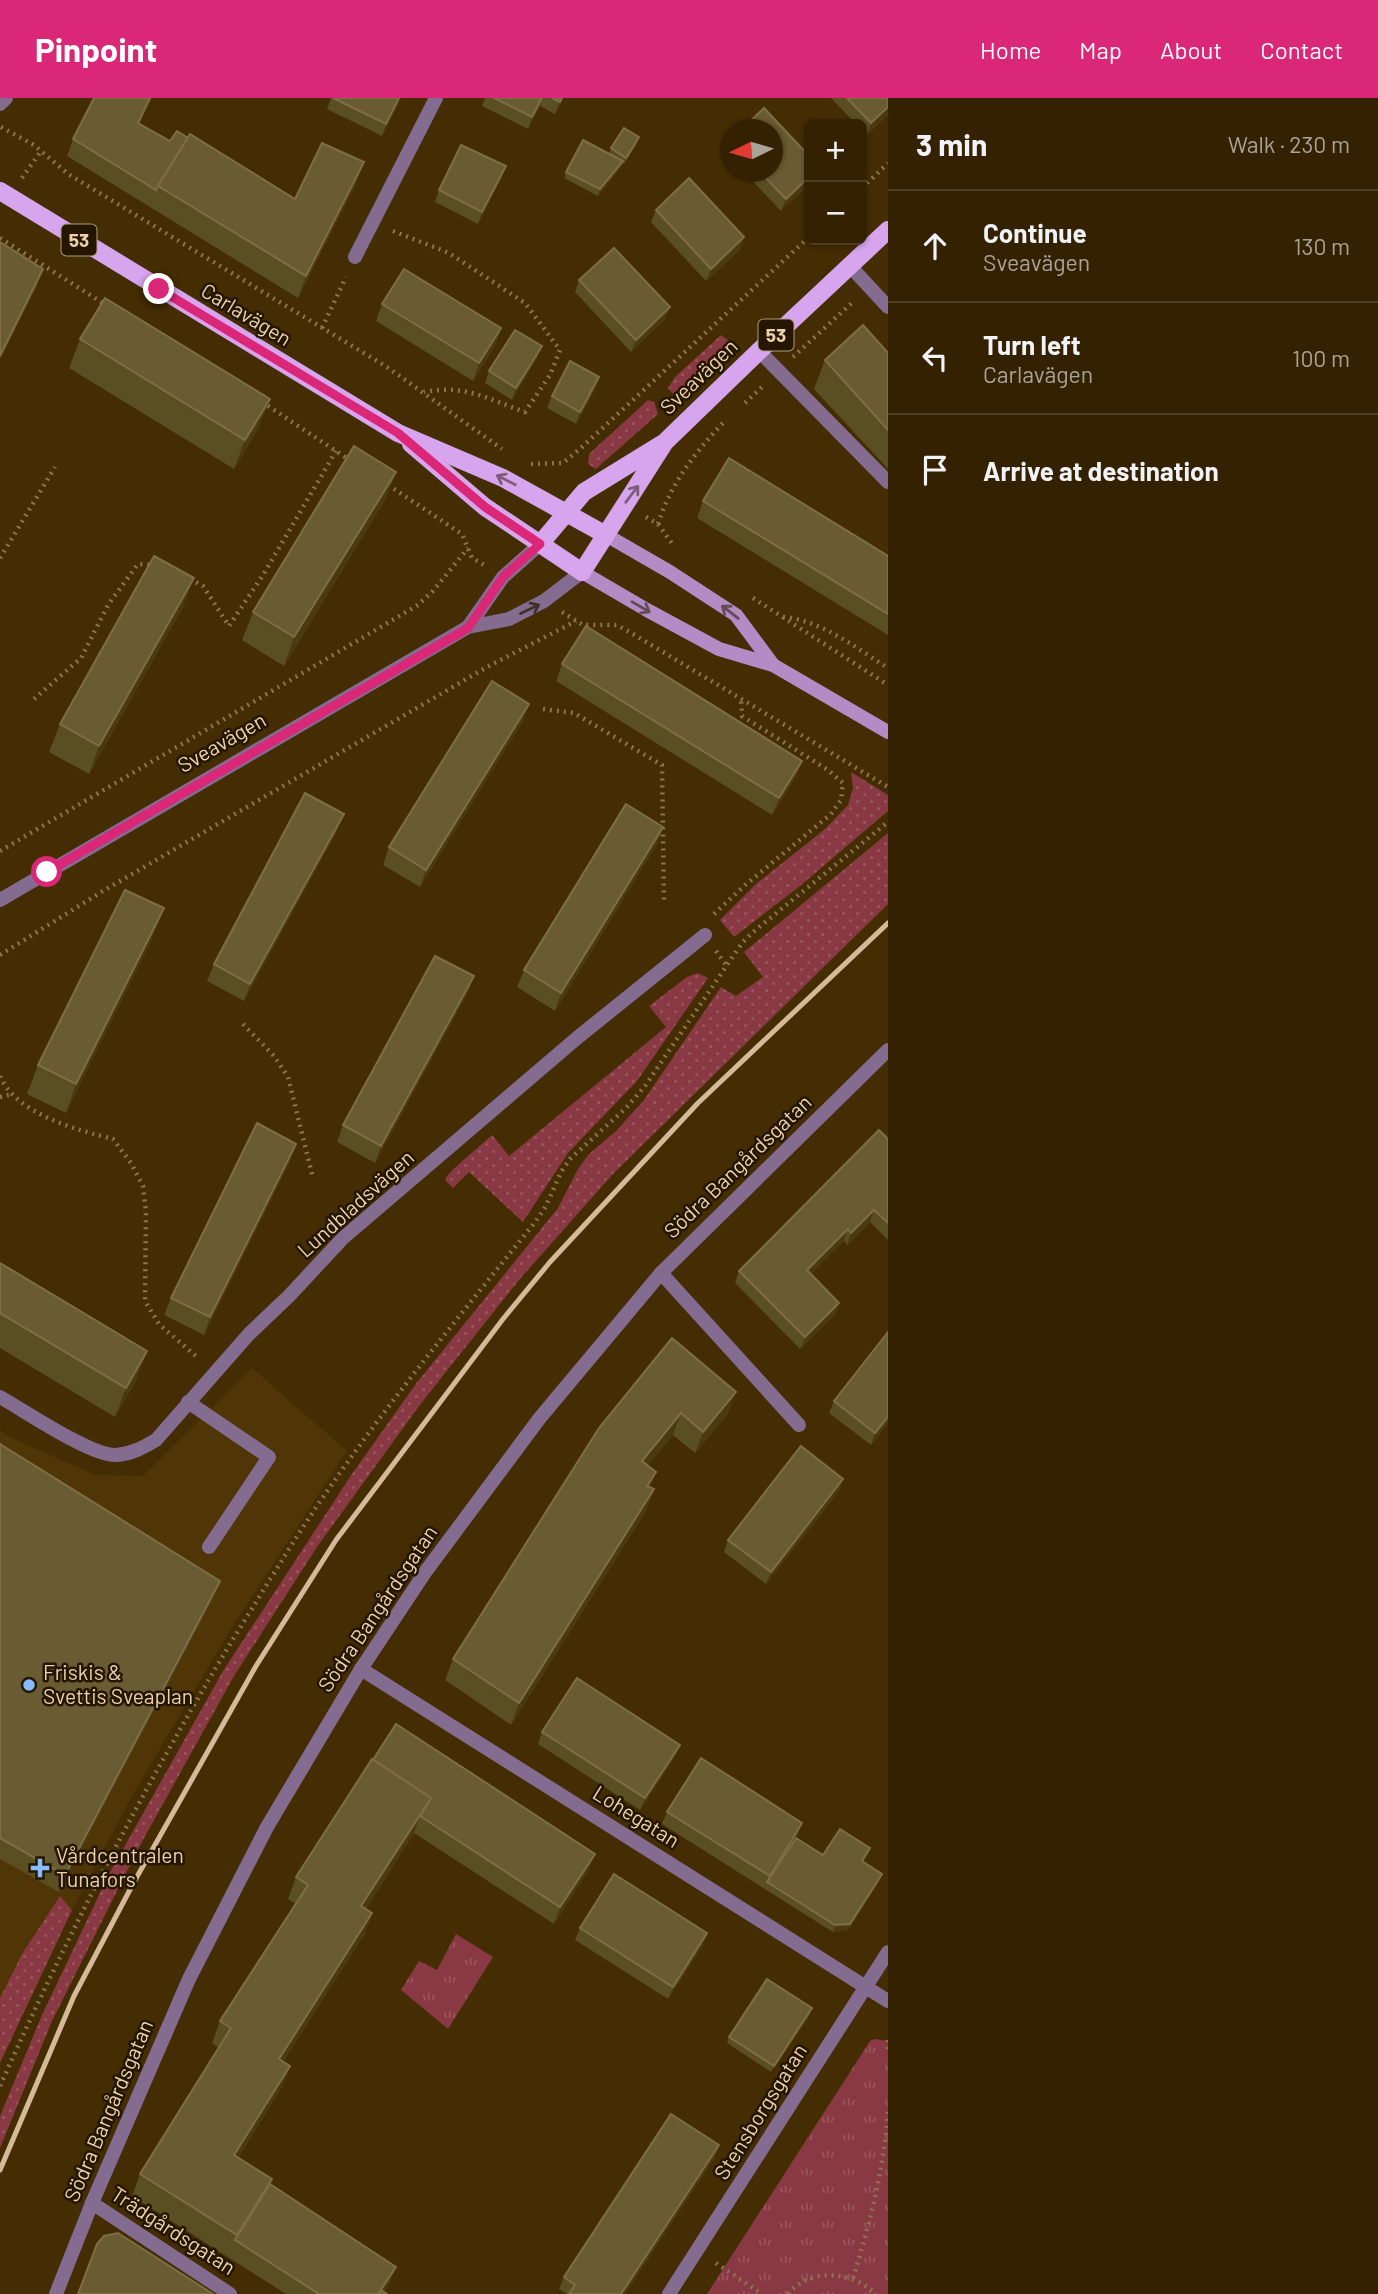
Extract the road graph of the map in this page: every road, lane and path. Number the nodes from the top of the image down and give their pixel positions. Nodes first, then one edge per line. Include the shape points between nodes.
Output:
1 (6, 98) edge
2 (436, 98) edge
3 (0, 104) edge
4 (0, 126) edge
5 (888, 163) edge
6 (867, 183) edge
7 (0, 191) edge
8 (372, 222) junction
9 (888, 230) edge
10 (0, 238) edge
11 (804, 242) edge
12 (355, 257) joint
13 (850, 267) junction
14 (888, 307) edge
15 (116, 310) edge
16 (322, 328) junction
17 (759, 351) junction
18 (423, 393) junction
19 (257, 399) edge
20 (398, 433) junction
21 (665, 442) junction
22 (336, 451) junction
23 (505, 451) dead end
24 (525, 464) dead end
25 (359, 466) edge
26 (55, 467) dead end
27 (382, 481) edge
28 (888, 481) edge
29 (566, 513) junction
30 (658, 524) dead end
31 (606, 535) junction
32 (540, 544) junction
33 (680, 551) dead end
34 (0, 558) edge
35 (161, 565) edge
36 (582, 572) junction
37 (182, 575) edge
38 (744, 593) dead end
39 (782, 617) junction
40 (468, 628) junction
41 (773, 664) junction
42 (888, 668) edge
43 (888, 685) edge
44 (741, 698) junction
45 (34, 699) dead end
46 (543, 709) dead end
47 (888, 732) edge
48 (888, 787) edge
49 (888, 822) edge
50 (0, 851) edge
51 (0, 900) edge
52 (664, 900) dead end
53 (705, 935) joint
54 (0, 955) edge
55 (243, 1024) dead end
56 (888, 1049) edge
57 (0, 1076) edge
58 (13, 1094) junction
59 (0, 1097) edge
60 (313, 1178) dead end
61 (661, 1273) junction
62 (207, 1365) dead end
63 (0, 1397) edge
64 (188, 1402) junction
65 (799, 1424) dead end
66 (209, 1547) dead end
67 (360, 1669) junction
68 (888, 1952) edge
69 (866, 1986) junction
70 (888, 2001) edge
71 (888, 2040) edge
72 (888, 2051) edge
73 (0, 2086) edge
74 (888, 2110) edge
75 (887, 2146) edge
76 (92, 2203) junction
77 (698, 2251) junction
78 (853, 2278) junction
79 (56, 2294) edge
80 (230, 2294) edge
81 (669, 2294) edge
82 (762, 2294) edge
83 (788, 2294) edge
84 (876, 2294) edge

1 - 3 street
2 - 8 street
4 - 16 path via 34,145 68,174
5 - 6 path
7 - 20 main road, Carlavägen / 53
8 - 12 street
8 - 18 path via 449,253 524,303 560,351 525,412 472,392
9 - 13 main road, Sveavägen / 53
10 - 15 path
11 - 24 path via 563,463
12 - 16 path
13 - 14 street
13 - 17 main road, Sveavägen / 53
16 - 18 path
17 - 21 main road, Sveavägen / 53
17 - 28 street
18 - 23 path
19 - 22 path
29 -> 20 main road, Carlavägen / 53 via 503,478
20 - 32 main road, Carlavägen / 53 via 485,507
21 - 29 main road, Sveavägen / 53 via 591,487
31 -> 21 main road, Sveavägen / 53
22 - 25 path
22 - 37 path via 229,626 203,586
26 - 34 path
27 - 50 path via 462,534 468,548 426,599
29 - 31 main road, Carlavägen / 53
29 - 32 main road, Sveavägen / 53
30 - 33 path
31 - 36 main road, Sveavägen / 53
41 -> 31 main road, Carlavägen via 736,615
32 - 36 main road, Carlavägen / 53
32 - 40 street, Sveavägen via 503,577
35 - 45 path via 138,565 108,605 81,659
40 -> 36 street, Sveavägen via 509,619 544,601
36 -> 41 main road, Carlavägen via 719,649
38 - 39 path
39 - 42 path via 828,631
39 - 43 path
40 - 51 street, Sveavägen
41 - 47 main road, Carlavägen
44 - 48 path
44 - 53 path via 742,716 843,783 841,800 831,814 706,921
44 - 54 path via 617,625 576,621 487,667
46 - 52 path via 574,713 662,765
49 - 73 path via 742,943 645,1086 570,1159 536,1221 383,1413 317,1506 134,1810
53 - 64 street, Lundbladsvägen via 343,1238
55 - 60 path via 288,1077
56 - 61 street, Södra Bangårdsgatan
57 - 58 path
58 - 59 path
58 - 62 path via 33,1111 113,1139 125,1155 144,1199 145,1301 159,1324
61 - 65 street
61 - 67 street, Södra Bangårdsgatan via 539,1419
63 - 64 street, Lundbladsvägen via 92,1450 114,1455 139,1450 156,1440
64 - 66 street via 269,1457
67 - 69 street, Lohegatan
67 - 76 street, Södra Bangårdsgatan via 267,1827 189,1979
68 - 69 street, Stensborgsgatan
69 - 70 street, Lohegatan
69 - 77 street, Stensborgsgatan
71 - 72 path
74 - 75 path
75 - 78 path
76 - 79 street, Södra Bangårdsgatan
76 - 80 street, Trädgårdsgatan
77 - 81 street, Stensborgsgatan
77 - 82 path
78 - 83 path via 832,2274 811,2278
78 - 84 path

